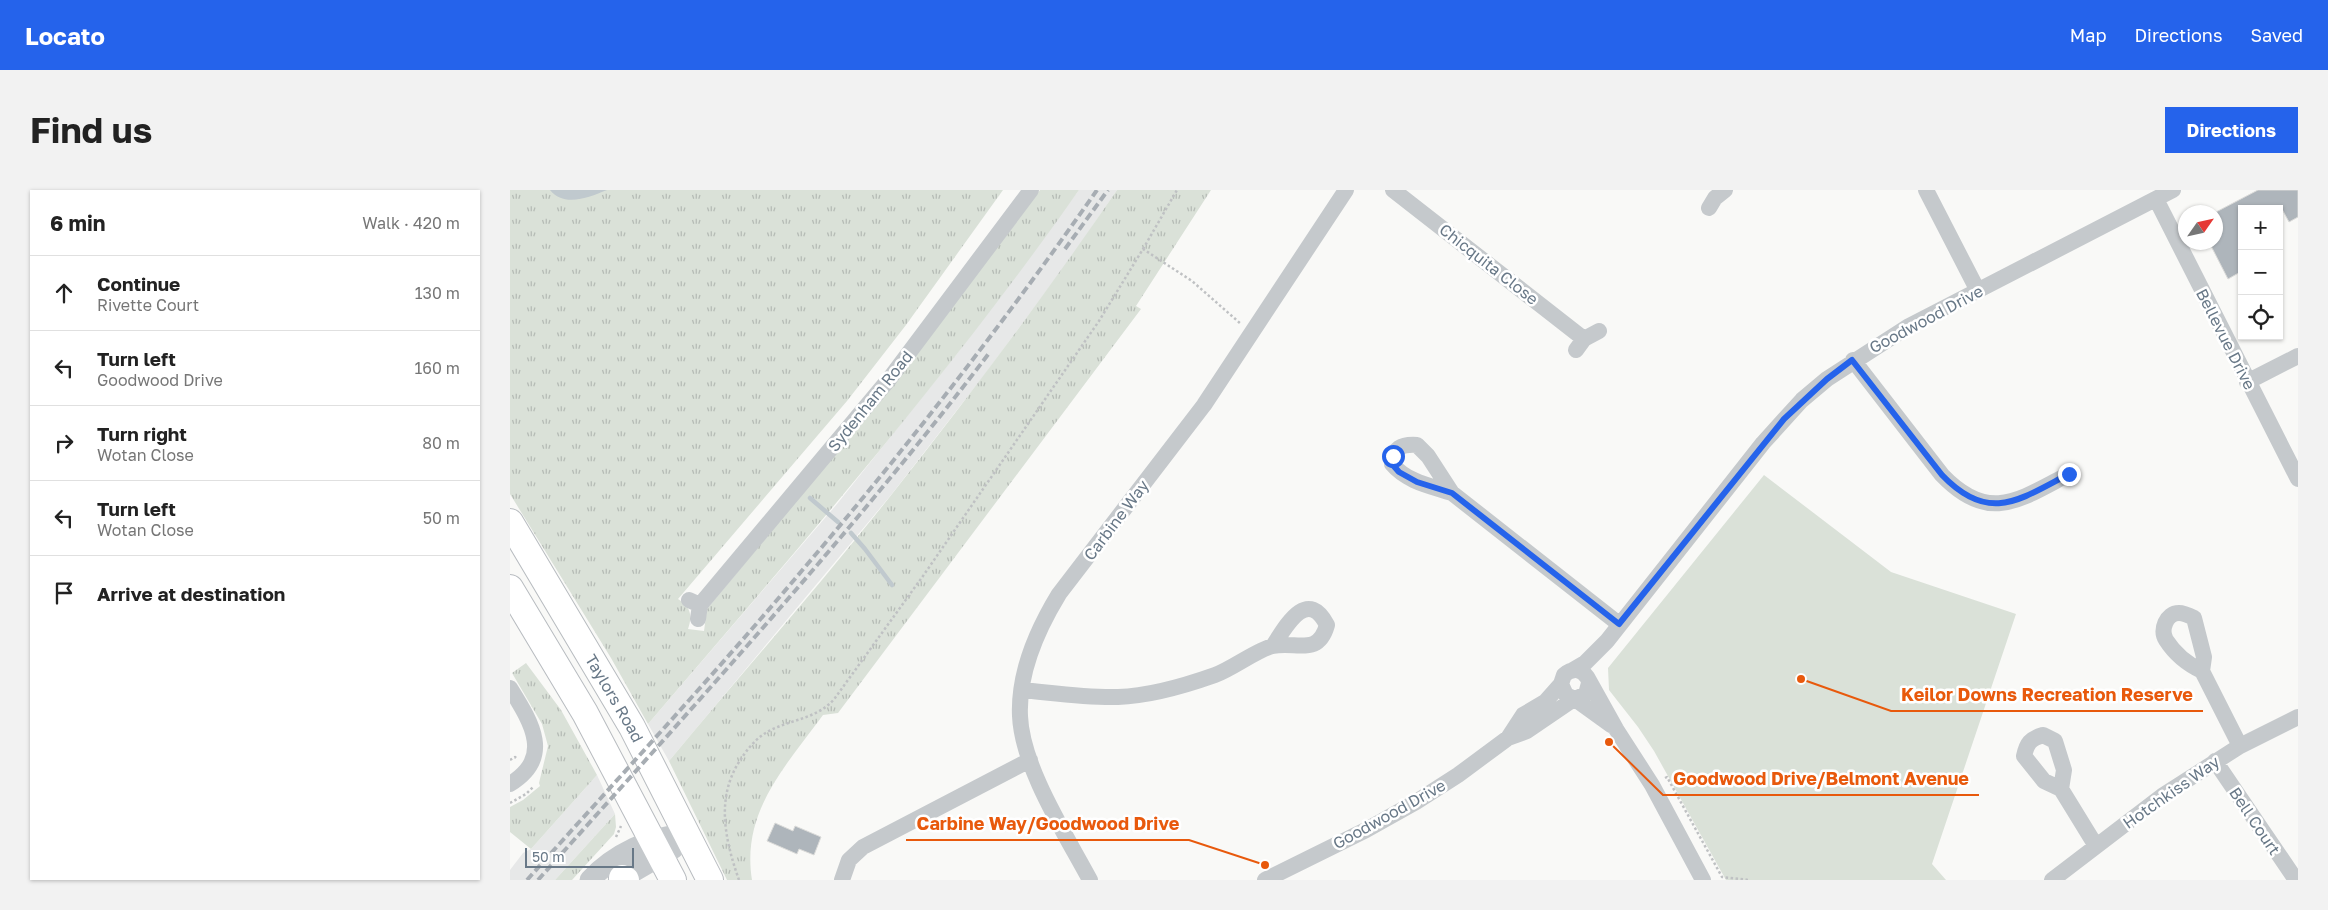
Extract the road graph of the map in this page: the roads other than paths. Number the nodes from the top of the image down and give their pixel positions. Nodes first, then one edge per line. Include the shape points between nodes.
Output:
1 (1031, 190) edge
2 (1346, 190) edge
3 (1393, 190) edge
4 (1926, 190) edge
5 (2173, 190) edge
6 (2156, 198) junction
7 (1978, 291) junction
8 (1586, 340) dead end
9 (2298, 356) edge
10 (1852, 360) junction
11 (2247, 382) junction
12 (2069, 474) dead end
13 (2298, 480) edge
14 (1452, 493) dead end
15 (510, 522) edge
16 (510, 588) edge
17 (696, 608) dead end
18 (1619, 624) junction
19 (1607, 640) junction
20 (1273, 646) dead end
21 (1573, 670) junction
22 (2202, 671) dead end
23 (1589, 682) junction
24 (1561, 684) junction
25 (510, 688) edge
26 (1022, 690) junction
27 (1575, 699) junction
28 (2298, 717) edge
29 (1616, 729) junction
30 (1508, 738) junction
31 (2240, 746) junction
32 (1030, 760) junction
33 (2215, 761) junction
34 (510, 784) edge
35 (2061, 789) dead end
36 (687, 834) junction
37 (2096, 846) junction
38 (657, 848) junction
39 (622, 879) edge
40 (590, 880) edge
41 (673, 880) edge
42 (710, 880) edge
43 (842, 880) edge
44 (1090, 880) edge
45 (1265, 880) edge
46 (1703, 880) edge
47 (2052, 880) edge
48 (2296, 880) edge

1 - 17 street, Sydenham Road via 890,378
2 - 26 street, Carbine Way via 1204,405 1059,594 1029,653
3 - 8 street, Chicquita Close
4 - 7 street
5 - 6 street, Goodwood Drive
6 - 7 street, Goodwood Drive
6 - 11 street, Bellevue Drive
7 - 10 street, Goodwood Drive
9 - 11 street
10 - 12 street via 1942,475 1956,490 1972,500 1992,504 2020,500
10 - 18 street, Goodwood Drive via 1784,419
11 - 13 street, Bellevue Drive
14 - 18 street
15 - 36 main road, Taylors Road via 632,727
16 - 38 main road, Taylors Road via 570,687
18 - 19 street, Goodwood Drive
19 - 21 street, Goodwood Drive
19 - 23 street, Goodwood Drive
20 - 26 street via 1224,672 1149,693 1092,697
21 - 23 street via 1585,673
21 - 24 street via 1564,674
22 - 31 street
23 - 27 street via 1586,694
23 - 29 street
24 - 27 street via 1566,695
24 - 30 street, Goodwood Drive via 1545,702 1523,715
25 - 34 street via 532,727 536,751 530,766
26 - 32 street, Carbine Way via 1020,716
27 - 29 street
27 - 30 street, Goodwood Drive via 1527,731
28 - 31 street, Hotchkiss Way
29 - 46 street via 1652,785
30 - 45 street, Goodwood Drive via 1416,802
31 - 33 street, Hotchkiss Way
32 - 43 street via 863,847 849,860
32 - 44 street, Carbine Way
33 - 37 street, Hotchkiss Way
33 - 48 street, Bell Court
35 - 37 street
36 - 38 street via 675,847
36 - 42 main road, Taylors Road
37 - 47 street, Hotchkiss Way
38 - 39 street
38 - 40 street via 614,861
38 - 41 main road, Taylors Road

